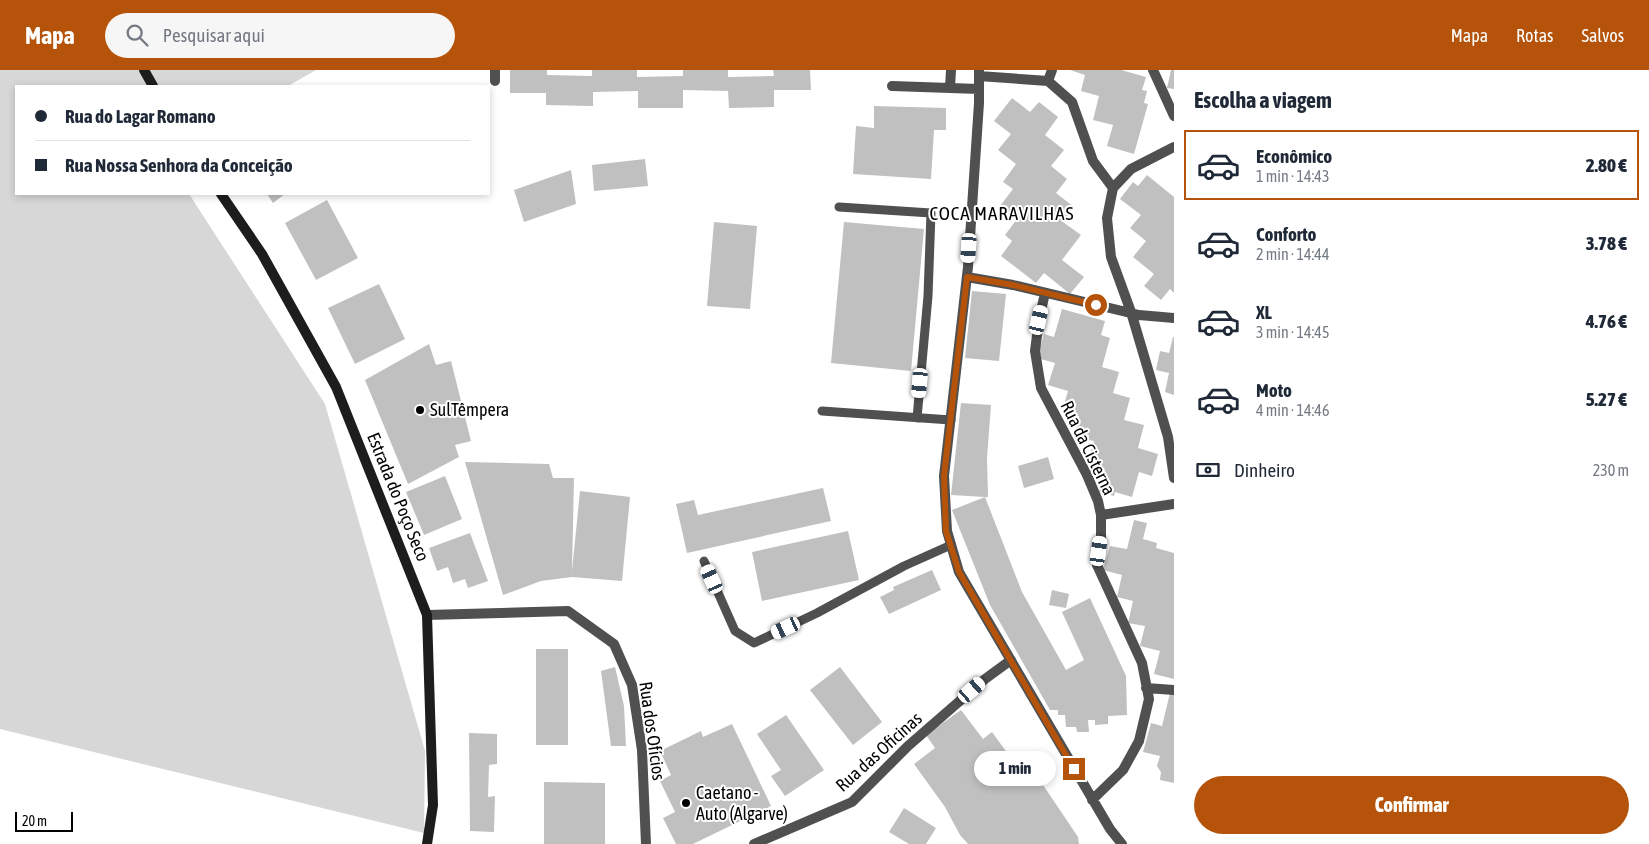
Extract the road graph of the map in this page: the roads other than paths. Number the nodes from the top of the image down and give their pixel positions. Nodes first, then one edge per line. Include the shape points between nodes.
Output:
1 (144, 70) edge
2 (495, 70) edge
3 (951, 70) edge
4 (1052, 70) edge
5 (1153, 70) edge
6 (979, 73) edge
7 (495, 81) dead end
8 (1048, 81) junction
9 (152, 85) edge
10 (892, 86) dead end
11 (950, 88) junction
12 (979, 88) junction
13 (1174, 116) edge
14 (1174, 147) edge
15 (1113, 188) junction
16 (222, 195) edge
17 (839, 206) dead end
18 (967, 277) junction
19 (1045, 293) junction
20 (1131, 312) junction
21 (1174, 318) edge
22 (822, 411) dead end
23 (917, 418) junction
24 (951, 420) junction
25 (1174, 478) edge
26 (1174, 504) edge
27 (1101, 515) junction
28 (951, 545) junction
29 (704, 561) dead end
30 (427, 615) junction
31 (1011, 660) junction
32 (1146, 688) junction
33 (1174, 690) edge
34 (1092, 800) junction
35 (427, 844) edge
36 (646, 844) edge
37 (754, 844) edge
38 (1122, 844) edge

1 - 9 street
2 - 7 street
3 - 11 street
4 - 8 street
5 - 13 street
6 - 8 street
6 - 12 street
8 - 15 street via 1072,102 1093,161
10 - 11 street
11 - 12 street
12 - 18 street
14 - 15 street via 1131,169
15 - 20 street via 1106,218 1111,257
16 - 30 street, Estrada do Poço Seco via 262,254 336,387
17 - 23 lane via 931,213 928,296
18 - 19 street
18 - 24 street
19 - 20 street
19 - 27 street, Rua da Cisterna via 1035,351 1041,388 1088,475
20 - 21 street
20 - 25 street via 1168,437
22 - 23 lane
23 - 24 lane
24 - 28 street via 944,476 946,531
26 - 27 street
27 - 32 street, Rua da Cisterna via 1097,565 1142,663
28 - 29 lane via 754,642 735,632
28 - 31 street via 959,572
30 - 35 street, Estrada do Poço Seco via 434,806
30 - 36 street, Rua dos Ofícios via 568,611 614,644 632,685 642,750
31 - 34 street
31 - 37 street, Rua das Oficinas via 908,746 852,802
32 - 33 street
32 - 34 street, Rua da Cisterna via 1149,699 1139,741 1123,770
34 - 38 street

